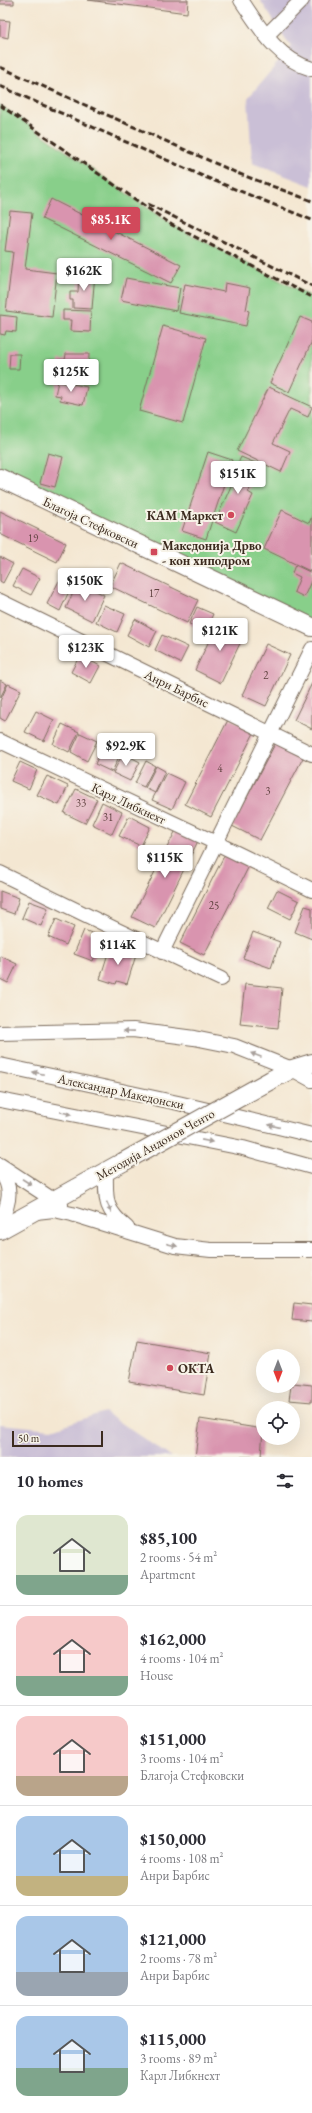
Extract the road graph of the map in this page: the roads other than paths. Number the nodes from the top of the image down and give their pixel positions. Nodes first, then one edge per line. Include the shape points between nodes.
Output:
1 (241, 0) edge
2 (302, 0) edge
3 (266, 36) junction
4 (312, 70) edge
5 (0, 478) edge
6 (0, 601) edge
7 (312, 627) edge
8 (312, 649) edge
9 (269, 733) junction
10 (0, 742) edge
11 (312, 754) edge
12 (216, 843) junction
13 (0, 872) edge
14 (312, 890) edge
15 (162, 952) junction
16 (221, 979) dead end
17 (0, 1033) edge
18 (312, 1063) edge
19 (0, 1065) edge
20 (292, 1069) junction
21 (312, 1080) edge
22 (0, 1100) edge
23 (312, 1135) edge
24 (0, 1165) edge
25 (312, 1167) edge
26 (106, 1170) junction
27 (0, 1172) edge
28 (54, 1200) junction
29 (29, 1214) junction
30 (72, 1214) junction
31 (0, 1222) edge
32 (0, 1230) edge
33 (134, 1234) junction
34 (312, 1250) edge

1 - 3 street
2 - 3 street
3 - 4 street via 284,56
5 - 7 main road, Благоја Стефковски
6 - 9 street, Анри Барбис
8 - 9 street
9 - 11 street, Анри Барбис
9 - 12 street
10 - 12 street, Карл Либкнехт
12 - 14 street, Карл Либкнехт
12 - 15 street
13 - 15 street
15 - 16 street
20 -> 17 street via 234,1046 133,1030
18 - 20 main road, Методија Андонов Ченто
23 -> 19 street, Александар Македонски
20 - 21 street
20 - 26 main road, Методија Андонов Ченто, bridge
22 -> 25 street via 243,1148
24 -> 28 street
26 - 28 main road, Методија Андонов Ченто
26 -> 33 street via 106,1203 119,1222
27 - 31 street via 5,1177 9,1202
28 - 29 main road, Методија Андонов Ченто
28 - 30 street
29 - 30 street via 43,1210
29 - 32 main road, Методија Андонов Ченто
30 - 33 street
33 -> 34 street via 175,1246 211,1250

